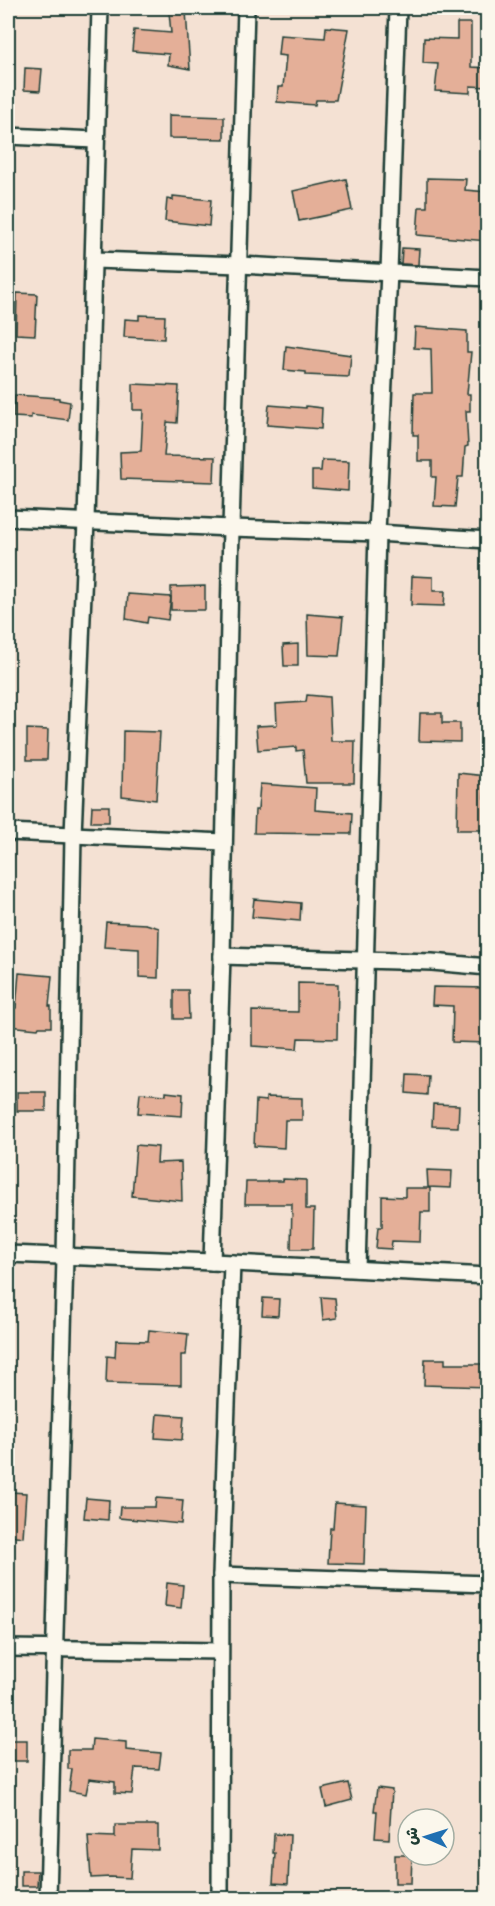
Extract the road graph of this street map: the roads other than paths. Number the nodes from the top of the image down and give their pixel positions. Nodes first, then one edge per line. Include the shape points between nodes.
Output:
1 (100, 8) edge
2 (246, 8) edge
3 (398, 8) edge
4 (8, 136) edge
5 (95, 140) junction
6 (94, 260) junction
7 (240, 265) junction
8 (389, 272) junction
9 (488, 278) edge
10 (8, 518) edge
11 (86, 521) junction
12 (231, 528) junction
13 (377, 533) junction
14 (488, 540) edge
15 (8, 832) edge
16 (73, 835) junction
17 (224, 842) junction
18 (222, 956) junction
19 (364, 960) junction
20 (488, 967) edge
21 (8, 1254) edge
22 (65, 1257) junction
23 (212, 1262) junction
24 (232, 1263) junction
25 (357, 1269) junction
26 (488, 1276) edge
27 (220, 1575) junction
28 (488, 1584) edge
29 (8, 1648) edge
30 (54, 1649) junction
31 (220, 1650) junction
32 (48, 1899) edge
33 (220, 1899) edge

1 - 5 street
2 - 7 street
3 - 8 street
4 - 5 street
5 - 6 street
6 - 7 street
6 - 11 street
7 - 8 street
7 - 12 street
8 - 9 street
8 - 13 street
10 - 11 street
11 - 12 street
11 - 16 street
12 - 13 street
12 - 17 street
13 - 14 street
13 - 19 street
15 - 16 street
16 - 17 street
16 - 22 street
17 - 18 street
18 - 19 street
18 - 23 street
19 - 20 street
19 - 25 street
21 - 22 street
22 - 23 street
22 - 30 street
23 - 24 street
24 - 25 street
24 - 27 street
25 - 26 street
27 - 28 street
27 - 31 street
29 - 30 street
30 - 31 street
30 - 32 street
31 - 33 street

